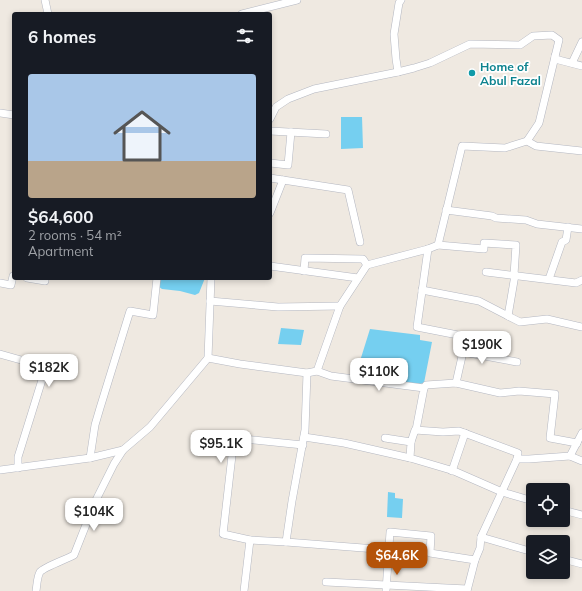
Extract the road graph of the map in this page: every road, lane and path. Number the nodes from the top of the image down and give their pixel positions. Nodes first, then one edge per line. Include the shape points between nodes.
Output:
1 (45, 0) edge
2 (297, 0) edge
3 (401, 0) edge
4 (276, 5) junction
5 (48, 12) edge
6 (250, 12) edge
7 (268, 12) edge
8 (582, 42) edge
9 (555, 56) junction
10 (572, 63) junction
11 (582, 66) edge
12 (398, 72) junction
13 (272, 104) edge
14 (279, 105) junction
15 (0, 113) edge
16 (12, 115) edge
17 (272, 115) edge
18 (272, 132) edge
19 (291, 132) junction
20 (326, 134) dead end
21 (527, 141) junction
22 (582, 151) edge
23 (272, 163) edge
24 (272, 178) edge
25 (282, 180) junction
26 (272, 208) edge
27 (446, 210) junction
28 (568, 227) junction
29 (582, 229) edge
30 (360, 242) dead end
31 (438, 245) junction
32 (428, 249) junction
33 (367, 265) junction
34 (272, 266) edge
35 (304, 271) junction
36 (486, 272) dead end
37 (515, 275) junction
38 (358, 278) junction
39 (549, 279) junction
40 (12, 280) edge
41 (39, 280) edge
42 (157, 280) edge
43 (212, 280) edge
44 (582, 280) edge
45 (45, 281) dead end
46 (0, 283) edge
47 (422, 290) junction
48 (210, 301) junction
49 (340, 306) junction
50 (508, 316) junction
51 (582, 327) edge
52 (463, 352) junction
53 (0, 354) edge
54 (208, 358) junction
55 (517, 362) dead end
56 (317, 371) junction
57 (307, 373) junction
58 (456, 383) junction
59 (424, 388) junction
60 (416, 430) junction
61 (465, 433) junction
62 (582, 433) edge
63 (386, 438) dead end
64 (303, 441) junction
65 (411, 442) junction
66 (577, 443) junction
67 (123, 450) junction
68 (570, 456) junction
69 (90, 458) junction
70 (410, 458) junction
71 (517, 459) junction
72 (582, 461) edge
73 (18, 468) junction
74 (0, 470) edge
75 (452, 470) junction
76 (502, 492) junction
77 (526, 499) edge
78 (570, 512) edge
79 (582, 515) edge
80 (481, 537) junction
81 (250, 540) junction
82 (286, 542) junction
83 (389, 550) junction
84 (526, 550) edge
85 (475, 560) junction
86 (570, 561) edge
87 (582, 564) edge
88 (326, 582) dead end
89 (387, 588) edge
90 (467, 590) edge
91 (36, 591) edge
92 (244, 591) edge

1 - 5 street
2 - 4 street
3 - 12 street via 394,34
4 - 6 street
4 - 7 street
8 - 10 street
9 - 10 street via 554,59
9 - 12 street via 559,40 552,35 533,36 520,45 470,44 430,63
9 - 21 street via 539,123
10 - 11 street
12 - 14 street via 314,89
13 - 14 street
14 - 17 street
15 - 16 street
18 - 19 street
19 - 20 street
19 - 23 street via 288,165
21 - 22 street via 536,146
21 - 27 street via 505,148 462,146
24 - 25 street
25 - 26 street
25 - 30 street via 348,190
27 - 28 street
27 - 31 street
28 - 29 street
28 - 39 street via 566,240 562,242
31 - 32 street
31 - 37 street via 484,249 484,243 516,245
32 - 33 street
32 - 47 street
33 - 35 street via 363,258 305,258
33 - 38 street
34 - 35 street
35 - 38 street
36 - 37 street
37 - 39 street
37 - 50 street
38 - 49 street
39 - 44 street via 576,283
40 - 46 street via 11,285
41 - 45 street
42 - 69 street via 153,315 130,311 95,425
43 - 48 street
47 - 50 street via 479,301
47 - 52 street via 417,327 463,336
48 - 49 street via 278,307
48 - 54 street
49 - 56 street
50 - 51 street via 520,322 547,319
52 - 55 street
52 - 58 street
53 - 73 street via 46,367 18,457
54 - 57 street
54 - 67 street via 150,427
56 - 57 street
56 - 59 street via 330,376
57 - 64 street
58 - 59 street via 426,385
58 - 66 street via 500,393 519,391 555,394 550,438
59 - 60 street
60 - 61 street
60 - 65 street
61 - 71 street via 518,453
61 - 75 street
62 - 66 street
63 - 65 street
64 - 70 street via 344,443
64 - 81 street via 234,438 223,534
64 - 82 street
65 - 70 street
66 - 68 street
67 - 69 street
67 - 91 street via 95,502 74,555 45,567 40,572
68 - 71 street
68 - 72 street
69 - 73 street
70 - 75 street
71 - 76 street
73 - 74 street
75 - 76 street
76 - 77 street
76 - 80 street
78 - 79 street
80 - 84 street
80 - 85 street
81 - 82 street
81 - 92 street
82 - 83 street
83 - 85 street via 390,532 431,536 430,553
83 - 89 street
85 - 90 street
86 - 87 street
88 - 89 street
89 - 90 street

